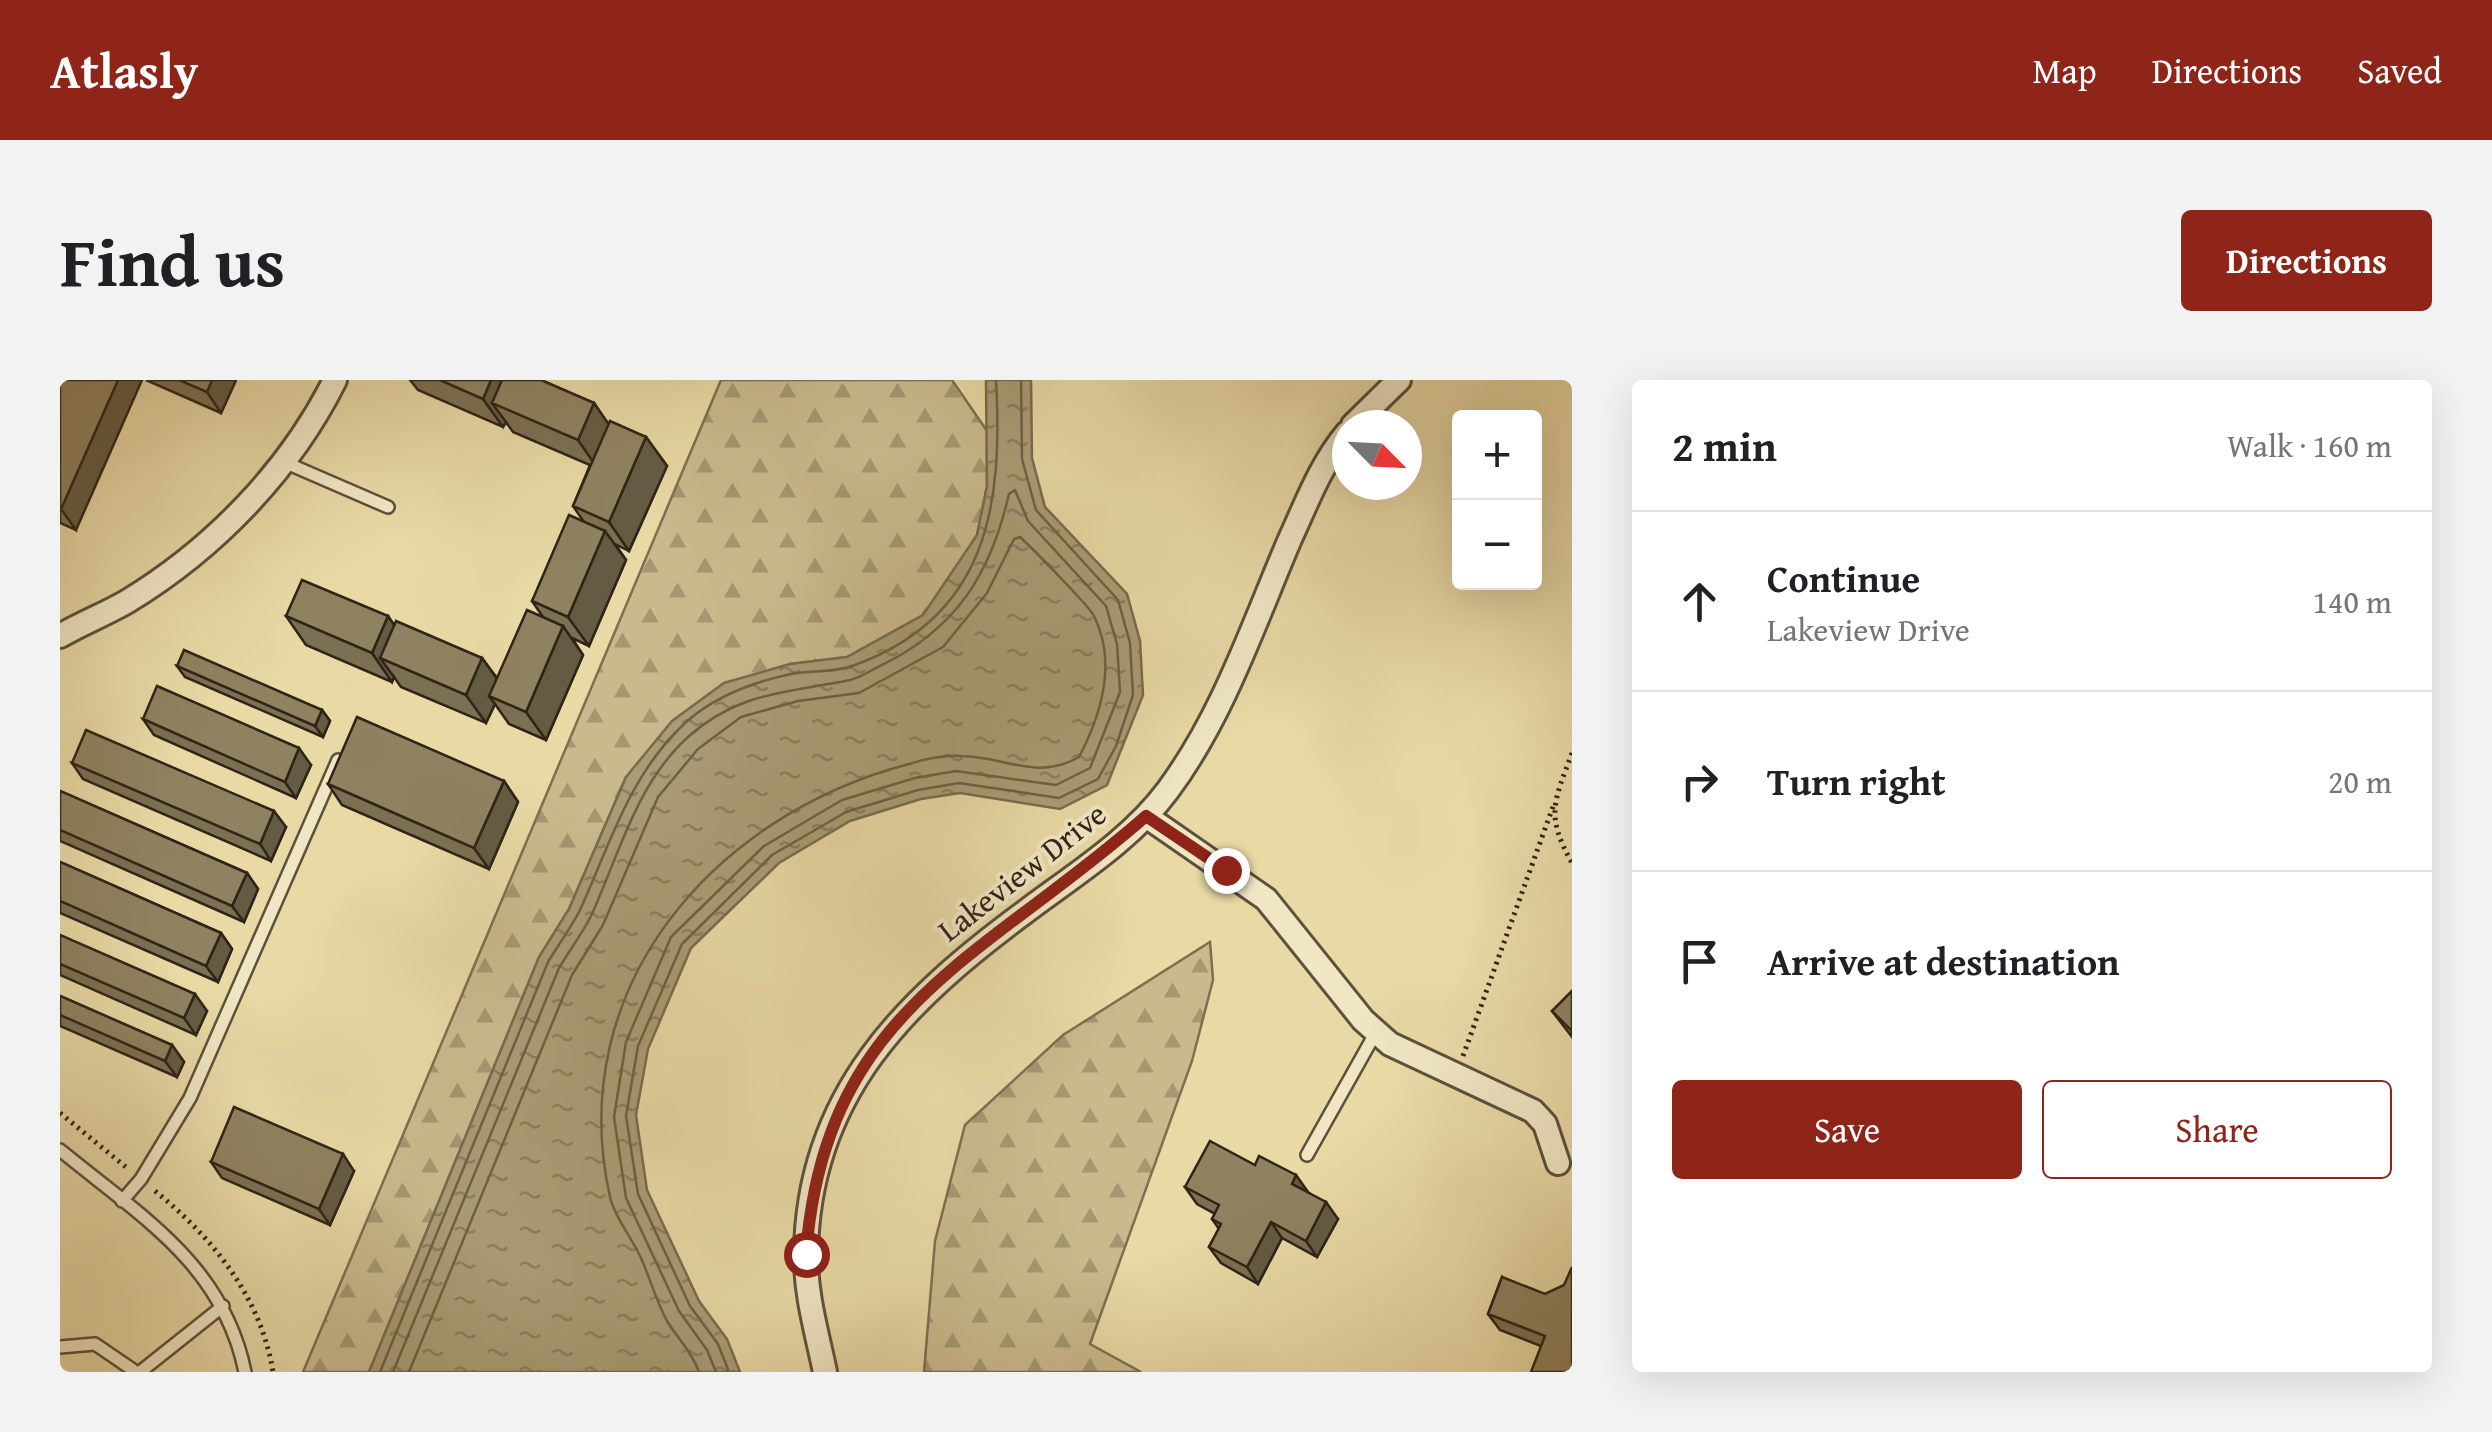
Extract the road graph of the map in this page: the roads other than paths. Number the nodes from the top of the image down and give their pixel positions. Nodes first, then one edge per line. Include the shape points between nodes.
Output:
1 (335, 380) edge
2 (1399, 380) edge
3 (1369, 410) edge
4 (1332, 456) edge
5 (284, 462) junction
6 (388, 507) dead end
7 (60, 636) edge
8 (338, 760) edge
9 (1146, 816) junction
10 (1376, 1032) junction
11 (60, 1150) edge
12 (1307, 1156) dead end
13 (1558, 1163) dead end
14 (122, 1201) junction
15 (223, 1306) junction
16 (60, 1347) edge
17 (138, 1372) edge
18 (245, 1372) edge
19 (825, 1372) edge

1 - 5 street
2 - 3 street
4 - 9 street, Lakeview Drive via 1200,740
5 - 6 lane
5 - 7 street via 222,531 128,601
8 - 14 lane via 190,1098
9 - 10 street via 1266,899
9 - 19 street, Lakeview Drive via 960,960 904,1011 861,1065 830,1130 809,1213 809,1296
10 - 12 lane
10 - 13 street via 1424,1063 1533,1111 1545,1124
11 - 14 lane
14 - 15 lane via 183,1253
15 - 17 lane
15 - 18 lane
16 - 17 lane via 96,1344

